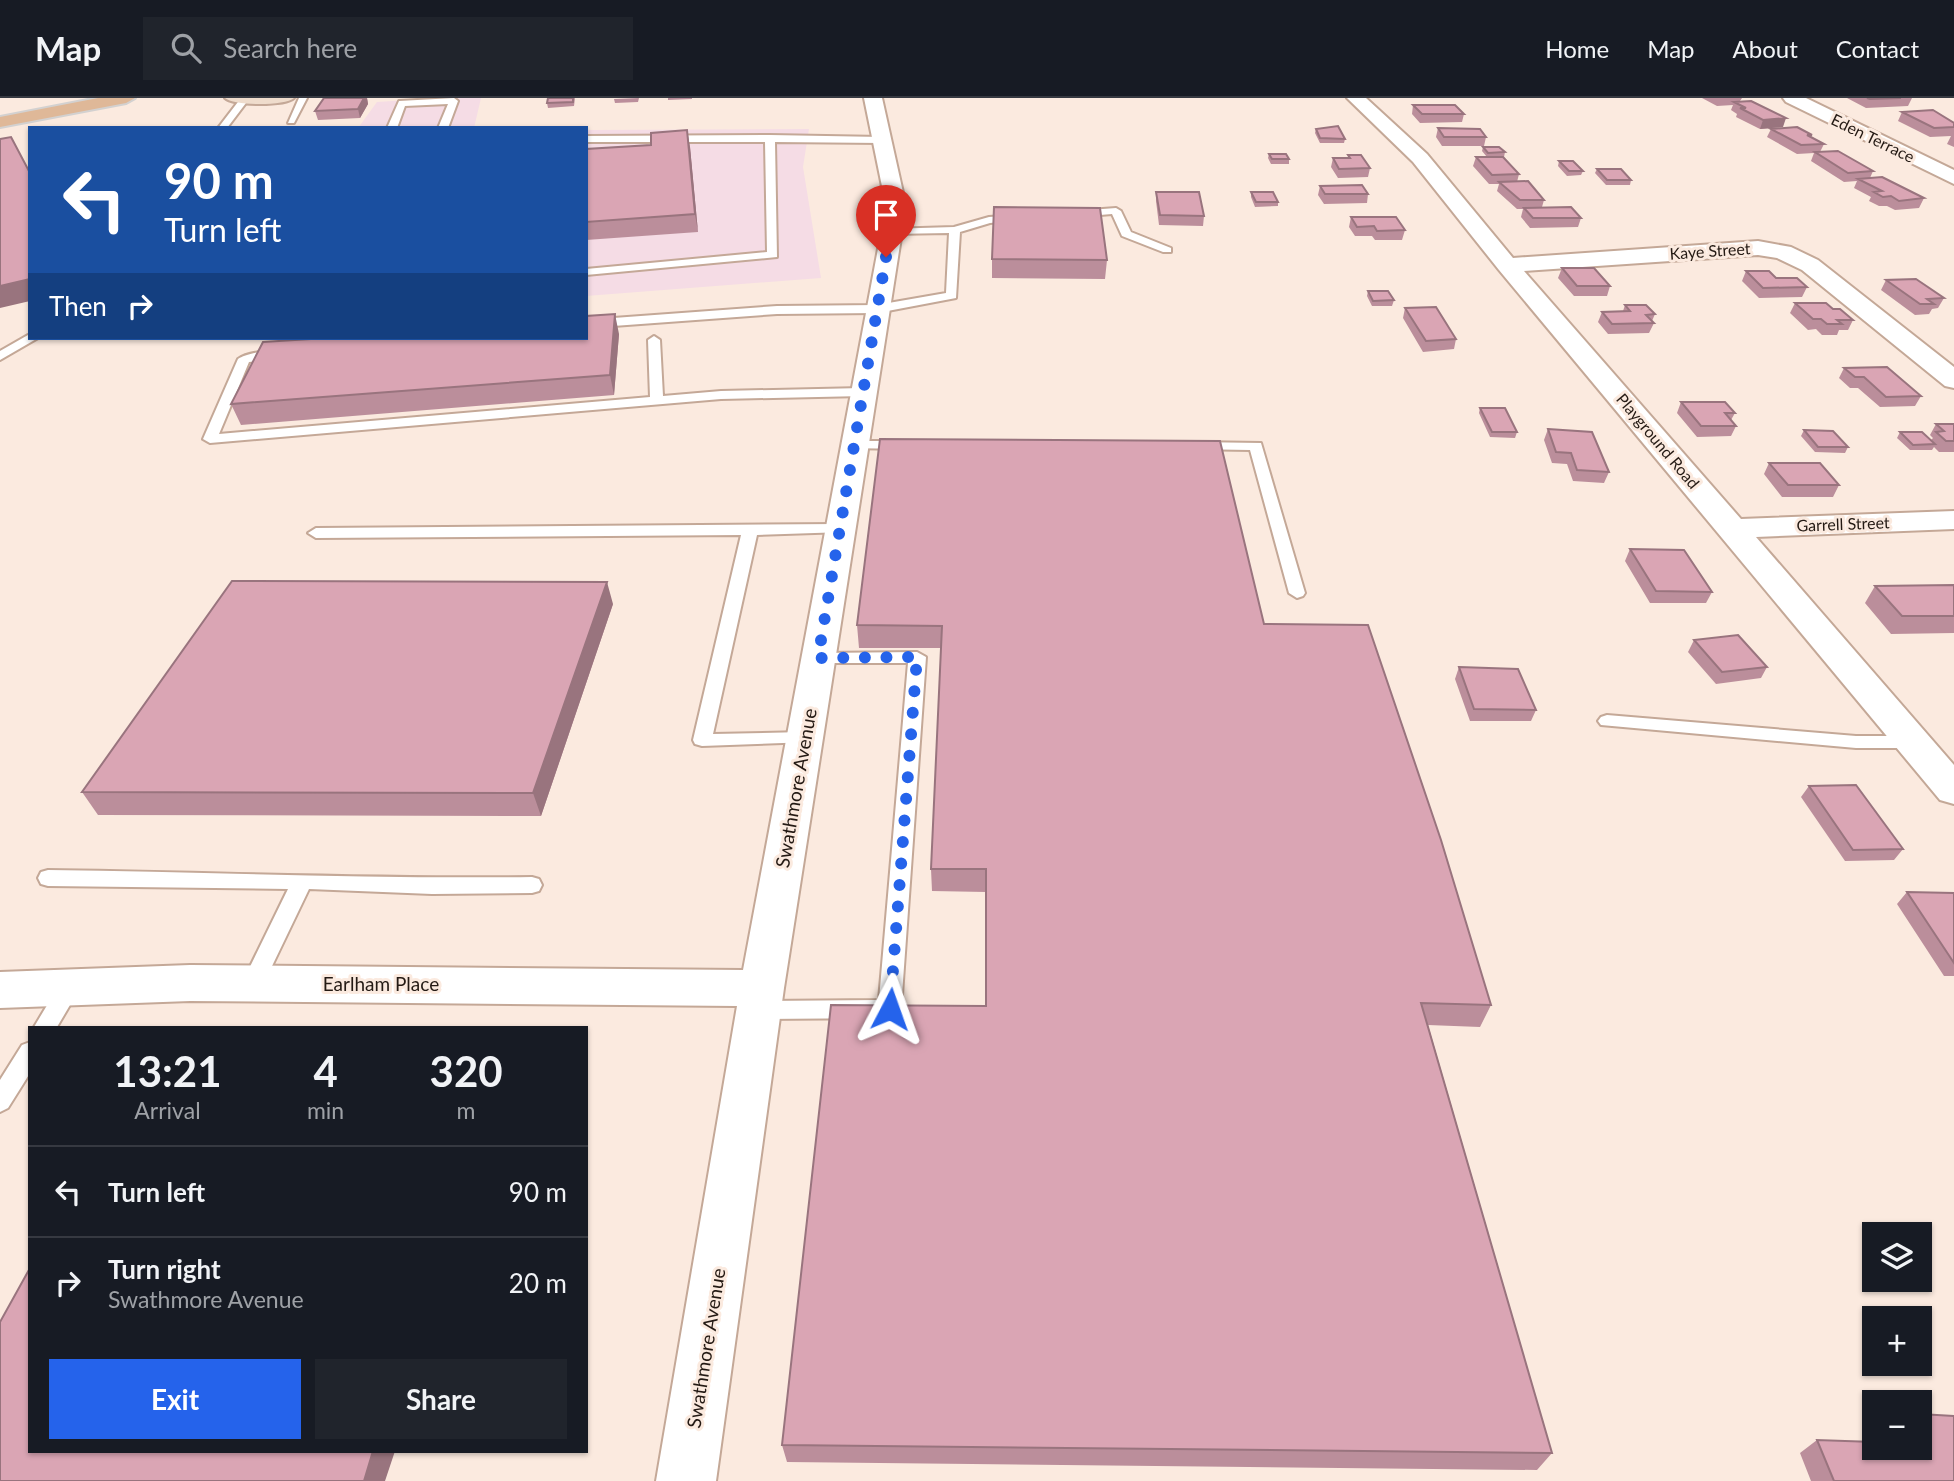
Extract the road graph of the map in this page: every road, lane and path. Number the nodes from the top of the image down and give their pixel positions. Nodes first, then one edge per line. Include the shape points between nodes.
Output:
1 (126, 98) edge
2 (234, 98) edge
3 (285, 98) edge
4 (303, 98) edge
5 (873, 98) edge
6 (1356, 98) edge
7 (1792, 98) edge
8 (245, 99) edge
9 (80, 102) edge
10 (291, 121) dead end
11 (0, 122) edge
12 (224, 126) edge
13 (392, 126) edge
14 (444, 126) edge
15 (770, 138) junction
16 (588, 139) edge
17 (882, 140) junction
18 (1954, 178) edge
19 (1065, 215) edge
20 (1027, 217) edge
21 (955, 230) junction
22 (891, 231) junction
23 (1167, 250) dead end
24 (1507, 265) junction
25 (588, 272) edge
26 (877, 309) junction
27 (588, 324) edge
28 (28, 340) edge
29 (654, 341) dead end
30 (297, 353) edge
31 (0, 356) edge
32 (1954, 380) edge
33 (863, 392) junction
34 (657, 401) junction
35 (854, 445) junction
36 (925, 445) edge
37 (1173, 446) edge
38 (1954, 520) edge
39 (1732, 528) junction
40 (840, 529) junction
41 (750, 530) junction
42 (316, 533) dead end
43 (1297, 593) dead end
44 (818, 658) junction
45 (1607, 721) dead end
46 (804, 738) junction
47 (1913, 742) junction
48 (1954, 790) edge
49 (48, 878) dead end
50 (302, 881) junction
51 (532, 885) dead end
52 (253, 983) junction
53 (69, 988) junction
54 (0, 990) edge
55 (761, 999) junction
56 (46, 1026) edge
57 (28, 1055) edge
58 (0, 1101) edge
59 (686, 1481) edge

1 - 9 main road
2 - 8 main road
3 - 8 main road
4 - 10 lane
5 - 17 street, Swathmore Avenue
6 - 24 street, Playground Road via 1420,158
7 - 18 street, Eden Terrace
8 - 12 lane
9 - 11 main road
13 - 14 lane via 402,103 454,101
15 - 16 lane
15 - 17 lane
15 - 25 lane via 773,256
17 - 22 street, Swathmore Avenue via 896,206
19 - 23 lane via 1116,211 1126,234
20 - 21 lane via 989,220
21 - 22 lane
21 - 26 lane via 952,296
22 - 26 street, Swathmore Avenue
24 - 32 street, Kaye Street via 1758,248 1783,252 1810,265
24 - 39 street, Playground Road
26 - 27 lane via 777,310
26 - 33 street, Swathmore Avenue
28 - 31 lane
29 - 34 lane
30 - 34 lane via 244,359 210,439
33 - 34 lane
33 - 35 street, Swathmore Avenue
35 - 36 lane
35 - 40 street, Swathmore Avenue
37 - 43 lane via 1256,446
38 - 39 street, Garrell Street
39 - 47 street, Playground Road
40 - 41 lane
40 - 44 street, Swathmore Avenue
41 - 42 lane
41 - 46 lane via 702,740
44 - 46 street, Swathmore Avenue
44 - 55 lane via 917,657 890,1009
45 - 47 lane via 1856,742
46 - 55 street, Swathmore Avenue
47 - 48 street, Playground Road
49 - 50 lane
50 - 51 lane
50 - 52 lane
52 - 53 street, Earlham Place
52 - 55 street, Earlham Place
53 - 54 street, Earlham Place
53 - 56 lane
55 - 59 street, Swathmore Avenue
57 - 58 lane

